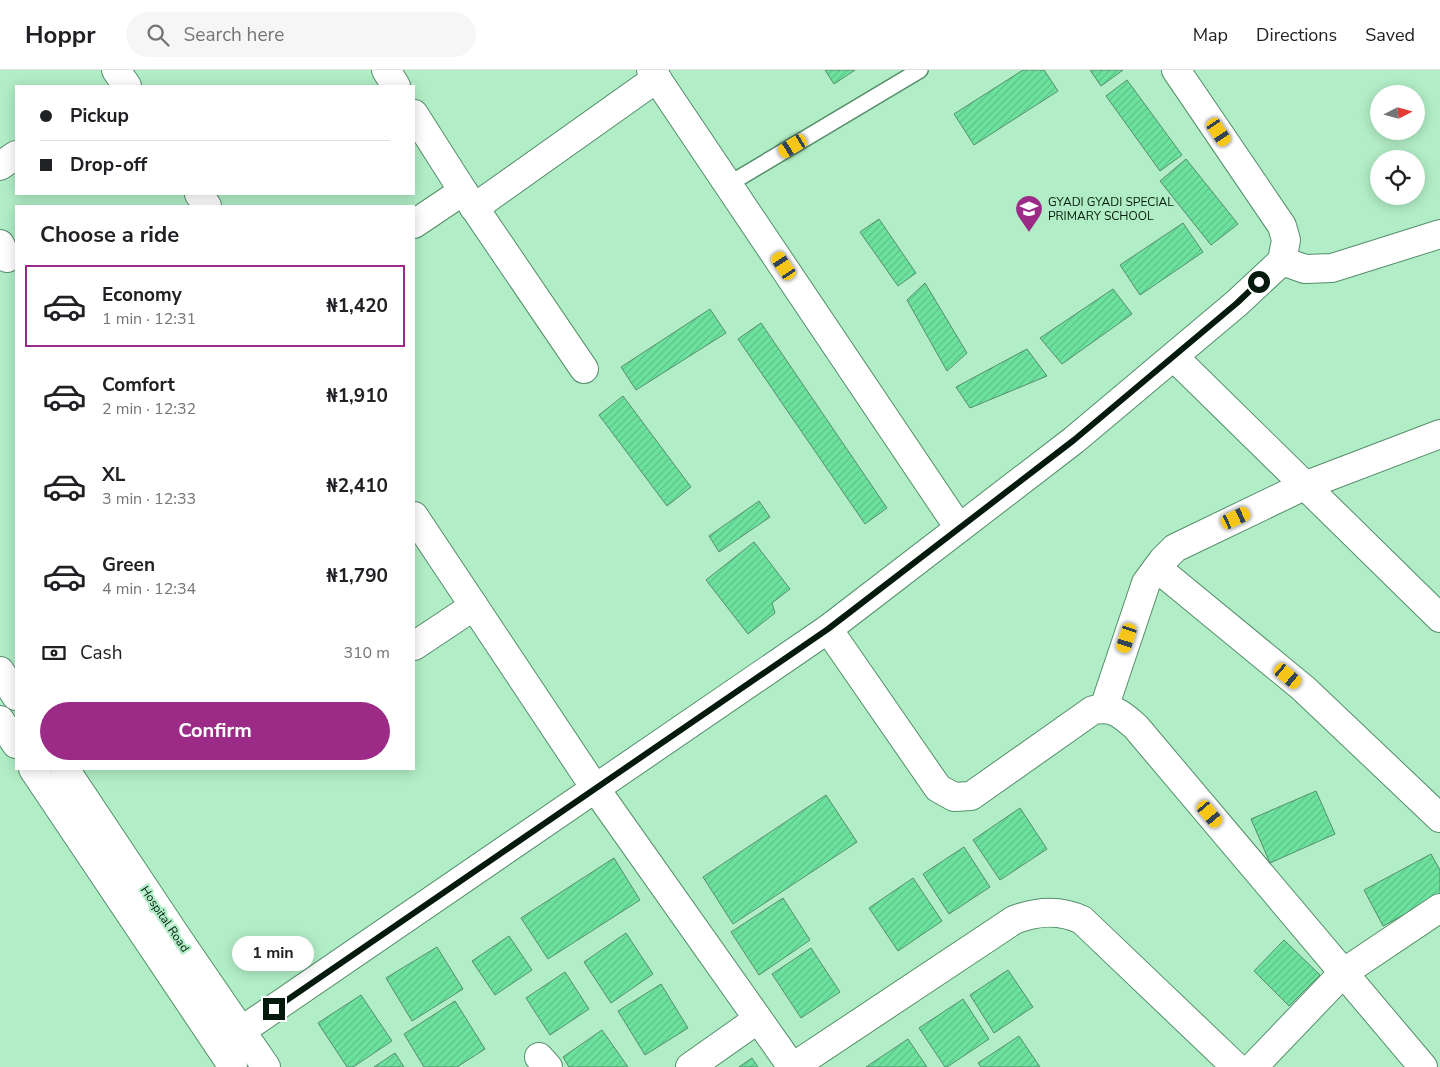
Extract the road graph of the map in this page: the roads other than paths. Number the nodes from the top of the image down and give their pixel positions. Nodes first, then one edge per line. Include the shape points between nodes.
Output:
1 (386, 70) edge
2 (920, 70) edge
3 (1176, 70) edge
4 (654, 74) edge
5 (395, 85) edge
6 (415, 116) edge
7 (15, 156) edge
8 (0, 166) edge
9 (729, 184) junction
10 (468, 200) junction
11 (415, 224) edge
12 (1440, 234) edge
13 (1282, 261) junction
14 (1174, 356) junction
15 (584, 369) dead end
16 (1440, 434) edge
17 (1304, 486) junction
18 (415, 518) edge
19 (959, 528) junction
20 (1157, 568) junction
21 (474, 606) junction
22 (1440, 618) edge
23 (828, 629) junction
24 (415, 645) edge
25 (1104, 708) junction
26 (0, 720) edge
27 (15, 742) edge
28 (34, 770) edge
29 (66, 770) edge
30 (595, 788) junction
31 (1440, 818) edge
32 (1440, 908) edge
33 (1343, 972) junction
34 (758, 1019) junction
35 (241, 1031) junction
36 (233, 1067) edge
37 (266, 1067) edge
38 (690, 1067) edge
39 (792, 1067) edge
40 (1236, 1067) edge
41 (1253, 1067) edge
42 (1423, 1067) edge

1 - 5 street
2 - 9 lane
3 - 13 street via 1282,226 1286,240
4 - 9 street
4 - 10 street
6 - 10 street
7 - 8 street
9 - 19 street
10 - 11 street
10 - 15 street
12 - 13 street via 1332,268 1305,268
13 - 14 street
14 - 17 street
14 - 19 street via 1074,440
16 - 17 street
17 - 20 street via 1175,548
17 - 22 street
18 - 21 street
19 - 23 street
20 - 25 street via 1146,583
20 - 31 street via 1303,688
21 - 24 street
21 - 30 street
23 - 25 street via 938,788 954,798 971,796 1093,710
23 - 30 street
25 - 33 street via 1118,711 1136,727
26 - 27 street
28 - 36 street, Hospital Road
29 - 35 street, Hospital Road
30 - 34 street
30 - 35 street
32 - 33 street
33 - 41 street
33 - 42 street
34 - 38 street
34 - 39 street
35 - 37 street, Hospital Road
39 - 40 street via 1014,920 1050,912 1082,920

